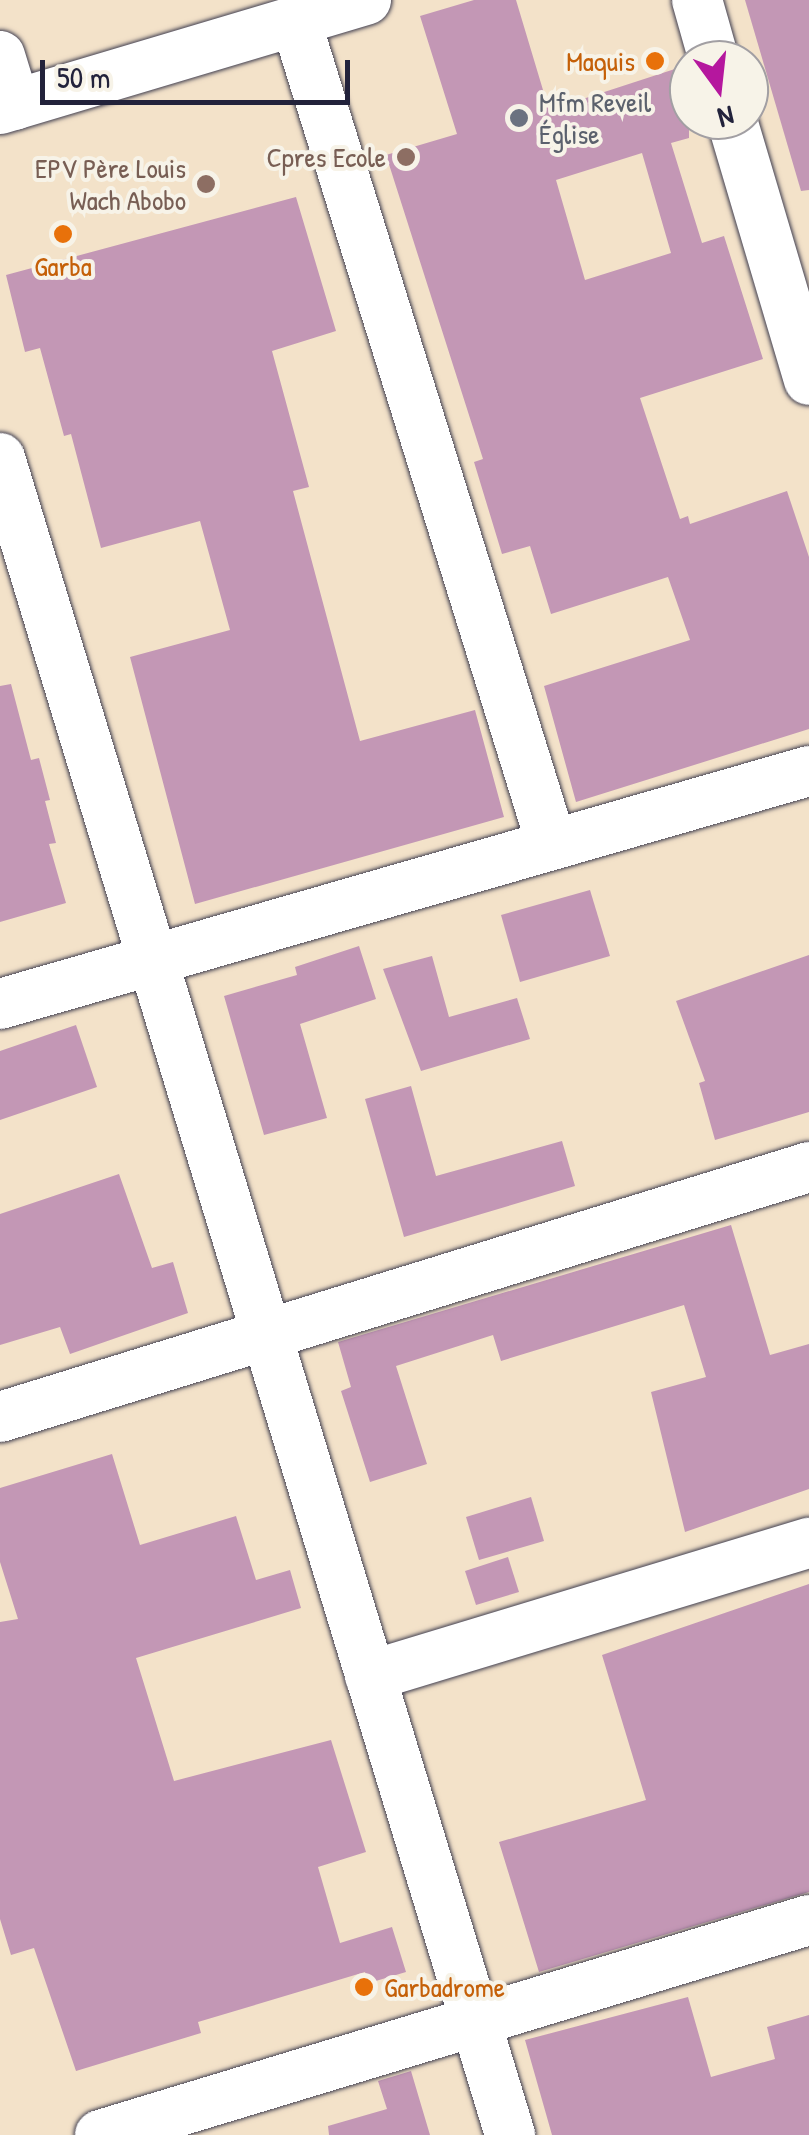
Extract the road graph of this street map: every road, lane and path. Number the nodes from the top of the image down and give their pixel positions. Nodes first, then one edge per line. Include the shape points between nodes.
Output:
1 (366, 0) edge
2 (697, 0) edge
3 (296, 22) junction
4 (708, 40) edge
5 (0, 56) edge
6 (8, 107) edge
7 (738, 140) edge
8 (809, 380) edge
9 (0, 458) edge
10 (15, 563) edge
11 (809, 770) edge
12 (551, 842) junction
13 (152, 957) junction
14 (0, 1004) edge
15 (809, 1167) edge
16 (266, 1334) junction
17 (0, 1417) edge
18 (809, 1543) edge
19 (370, 1676) junction
20 (809, 1920) edge
21 (475, 2020) junction
22 (100, 2135) edge
23 (510, 2135) edge

1 - 3 street
2 - 4 street
3 - 6 street
3 - 12 street
5 - 6 street
7 - 8 street
9 - 10 street
10 - 13 street
11 - 12 street
12 - 13 street
13 - 14 street
13 - 16 street
15 - 16 street
16 - 17 street
16 - 19 street
18 - 19 street
19 - 21 street
20 - 21 street
21 - 22 street
21 - 23 street

